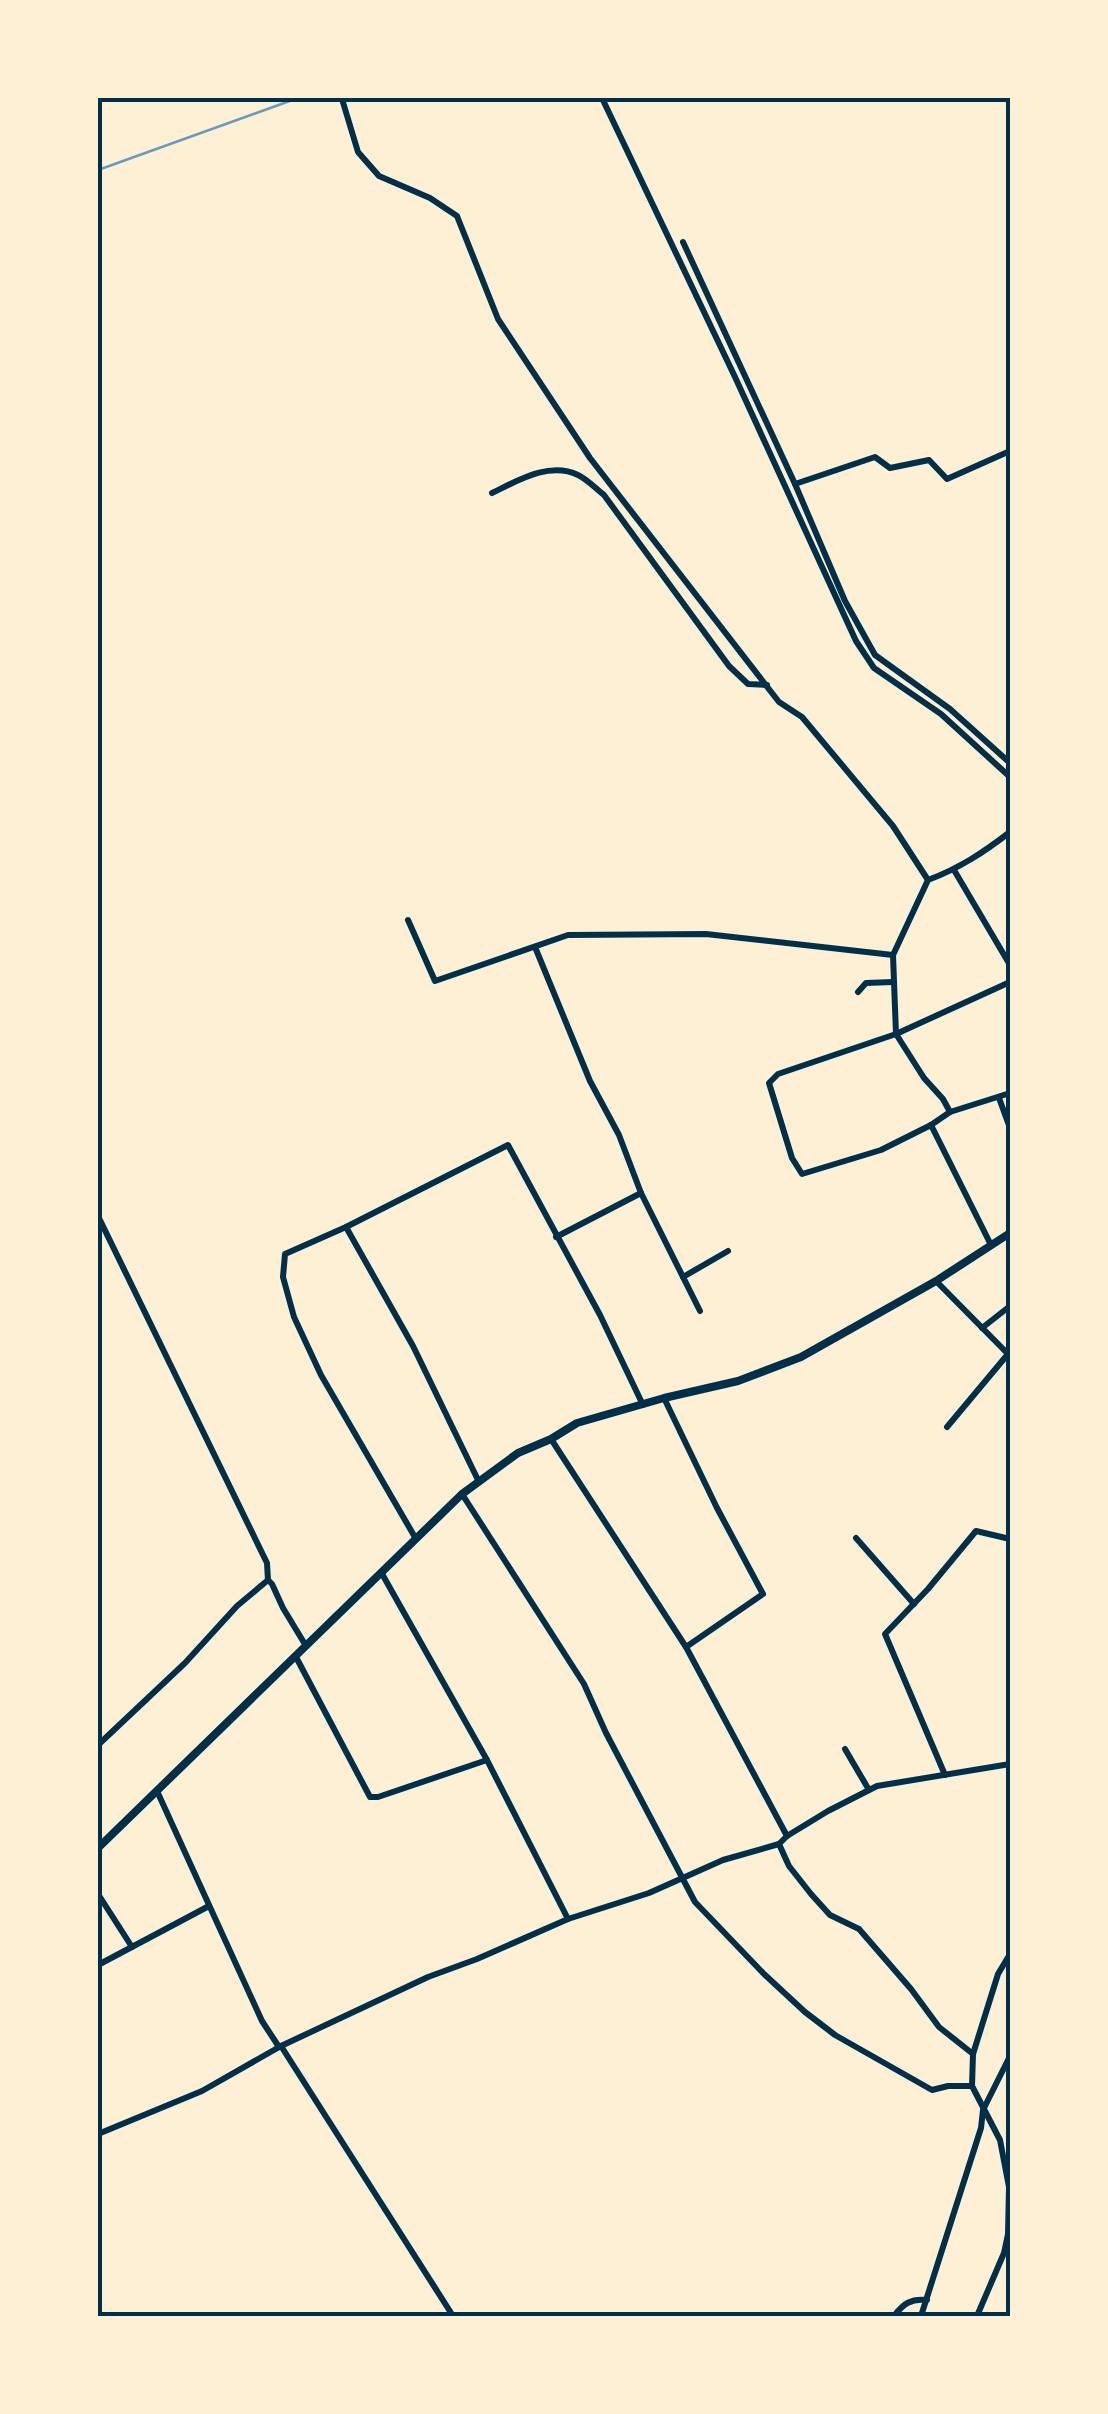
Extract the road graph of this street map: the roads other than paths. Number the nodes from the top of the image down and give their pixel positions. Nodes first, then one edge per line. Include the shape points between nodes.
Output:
1 (602, 98) edge
2 (342, 99) edge
3 (682, 242) dead end
4 (1010, 451) edge
5 (796, 484) junction
6 (492, 493) dead end
7 (767, 686) junction
8 (1010, 763) edge
9 (1010, 777) edge
10 (1010, 832) edge
11 (954, 870) junction
12 (928, 880) junction
13 (408, 920) dead end
14 (535, 947) junction
15 (893, 955) junction
16 (1010, 964) edge
17 (893, 982) junction
18 (1010, 982) edge
19 (858, 992) dead end
20 (896, 1034) junction
21 (1010, 1093) edge
22 (998, 1098) junction
23 (950, 1112) junction
24 (930, 1125) junction
25 (1010, 1128) edge
26 (641, 1193) junction
27 (98, 1216) edge
28 (346, 1227) junction
29 (1010, 1233) edge
30 (556, 1237) junction
31 (990, 1245) junction
32 (728, 1251) dead end
33 (683, 1277) junction
34 (936, 1281) junction
35 (1010, 1306) edge
36 (700, 1311) dead end
37 (982, 1328) junction
38 (1009, 1355) edge
39 (664, 1398) junction
40 (643, 1405) junction
41 (948, 1426) dead end
42 (551, 1439) junction
43 (478, 1480) junction
44 (462, 1494) junction
45 (416, 1538) junction
46 (856, 1538) dead end
47 (1010, 1539) edge
48 (381, 1572) junction
49 (268, 1580) junction
50 (914, 1604) junction
51 (307, 1647) junction
52 (686, 1647) junction
53 (296, 1657) junction
54 (98, 1745) edge
55 (846, 1749) dead end
56 (487, 1760) junction
57 (1010, 1764) edge
58 (945, 1775) junction
59 (869, 1790) junction
60 (157, 1791) junction
61 (787, 1836) junction
62 (779, 1844) junction
63 (98, 1848) edge
64 (682, 1879) junction
65 (98, 1894) edge
66 (209, 1906) junction
67 (568, 1919) junction
68 (132, 1947) junction
69 (1010, 1954) edge
70 (98, 1965) edge
71 (280, 2047) junction
72 (973, 2054) junction
73 (1010, 2056) edge
74 (972, 2086) junction
75 (983, 2110) junction
76 (98, 2134) edge
77 (927, 2300) junction
78 (452, 2316) edge
79 (894, 2316) edge
80 (921, 2316) edge
81 (977, 2316) edge

1 - 9 street via 856,641 874,668 940,714
2 - 7 street via 358,152 379,176 458,216 498,319 590,458
3 - 5 street
4 - 5 street via 946,480 929,460 890,468 875,458
5 - 8 street via 875,656 950,709
6 - 7 street via 556,469 578,474 604,495 729,666 748,684
7 - 12 street via 893,826
10 - 11 street
11 - 12 street
11 - 16 street
12 - 15 street
13 - 14 street via 435,981
14 - 15 street via 568,934 706,934
14 - 26 street
15 - 17 street
17 - 19 street via 866,983
17 - 20 street
18 - 20 street
20 - 23 street
20 - 24 street via 778,1074 769,1083 792,1158 802,1174 881,1150
21 - 22 street
22 - 23 street
22 - 25 street
23 - 24 street
24 - 31 street
26 - 30 street
26 - 33 street
27 - 49 street via 268,1563
28 - 30 street via 508,1145
28 - 43 street
28 - 45 street via 284,1254 283,1277 321,1375
29 - 31 street
30 - 40 street
31 - 34 street
32 - 33 street
33 - 36 street
34 - 37 street
34 - 39 street via 801,1357
35 - 37 street
37 - 38 street
38 - 41 street
39 - 40 street
39 - 52 street via 763,1594
40 - 42 street via 577,1423
42 - 43 street
42 - 52 street
43 - 44 street
44 - 45 street
44 - 64 street via 584,1684
45 - 48 street
46 - 50 street
47 - 50 street via 976,1531
48 - 51 street
48 - 56 street
49 - 51 street
49 - 54 street
50 - 58 street via 885,1634
51 - 53 street
52 - 61 street
53 - 56 street via 370,1797
53 - 60 street
55 - 59 street
56 - 67 street
57 - 58 street
58 - 59 street
59 - 61 street
60 - 63 street
60 - 66 street
61 - 62 street
62 - 64 street
62 - 72 street via 810,1894 830,1915 859,1930 939,2028
64 - 67 street
64 - 74 street via 694,1902 764,1974 835,2035 932,2090
65 - 68 street
66 - 68 street
66 - 71 street
67 - 71 street
68 - 70 street
69 - 72 street
71 - 76 street via 202,2090
71 - 78 street
72 - 74 street
73 - 75 street
74 - 75 street
75 - 77 street
75 - 81 street via 1000,2140 1008,2234
77 - 79 street via 902,2305
77 - 80 street

